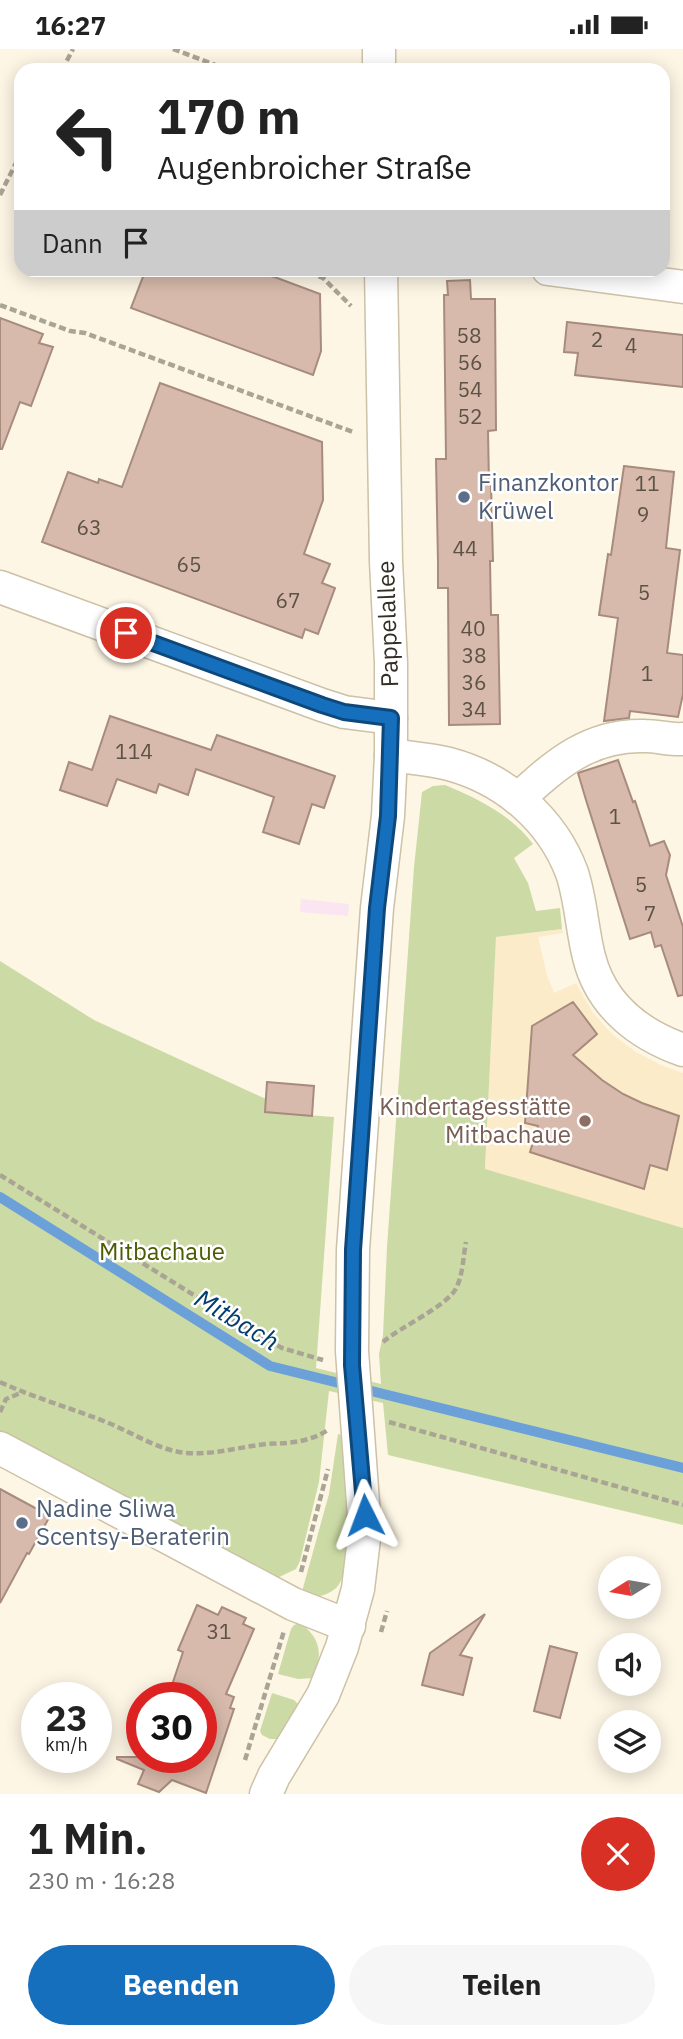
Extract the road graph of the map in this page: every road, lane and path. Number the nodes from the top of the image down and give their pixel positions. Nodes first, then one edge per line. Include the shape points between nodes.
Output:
1 (173, 49) edge
2 (210, 63) edge
3 (14, 167) edge
4 (0, 195) edge
5 (320, 277) edge
6 (381, 277) edge
7 (608, 277) edge
8 (683, 287) edge
9 (0, 305) edge
10 (355, 309) dead end
11 (357, 433) dead end
12 (0, 587) edge
13 (391, 718) junction
14 (683, 739) edge
15 (391, 755) junction
16 (518, 799) junction
17 (683, 1050) edge
18 (0, 1175) edge
19 (466, 1242) dead end
20 (382, 1343) dead end
21 (325, 1361) dead end
22 (0, 1382) edge
23 (24, 1392) junction
24 (0, 1412) edge
25 (385, 1421) dead end
26 (330, 1442) dead end
27 (0, 1448) edge
28 (329, 1456) dead end
29 (683, 1505) edge
30 (299, 1579) dead end
31 (289, 1618) dead end
32 (349, 1626) junction
33 (242, 1770) dead end
34 (266, 1794) edge

1 - 2 path
3 - 4 path
5 - 10 path
6 - 13 street, Pappelallee
7 - 8 street
9 - 11 path
12 - 13 street via 322,705
13 - 15 street, Pappelallee
14 - 16 street via 645,736 601,742 555,765
15 - 16 street via 448,764
15 - 32 street, Pappelallee via 352,1276 354,1387 365,1530
16 - 17 street via 547,826 565,858 573,876 589,959 610,1002 648,1035
18 - 21 path via 252,1331 282,1348
19 - 20 path via 454,1292
22 - 23 path
23 - 24 path via 6,1399
23 - 26 path via 178,1451 211,1454 297,1443 331,1428
25 - 29 path
27 - 32 street via 293,1604
28 - 30 path
31 - 33 path
32 - 34 street, Pappelallee via 323,1695

